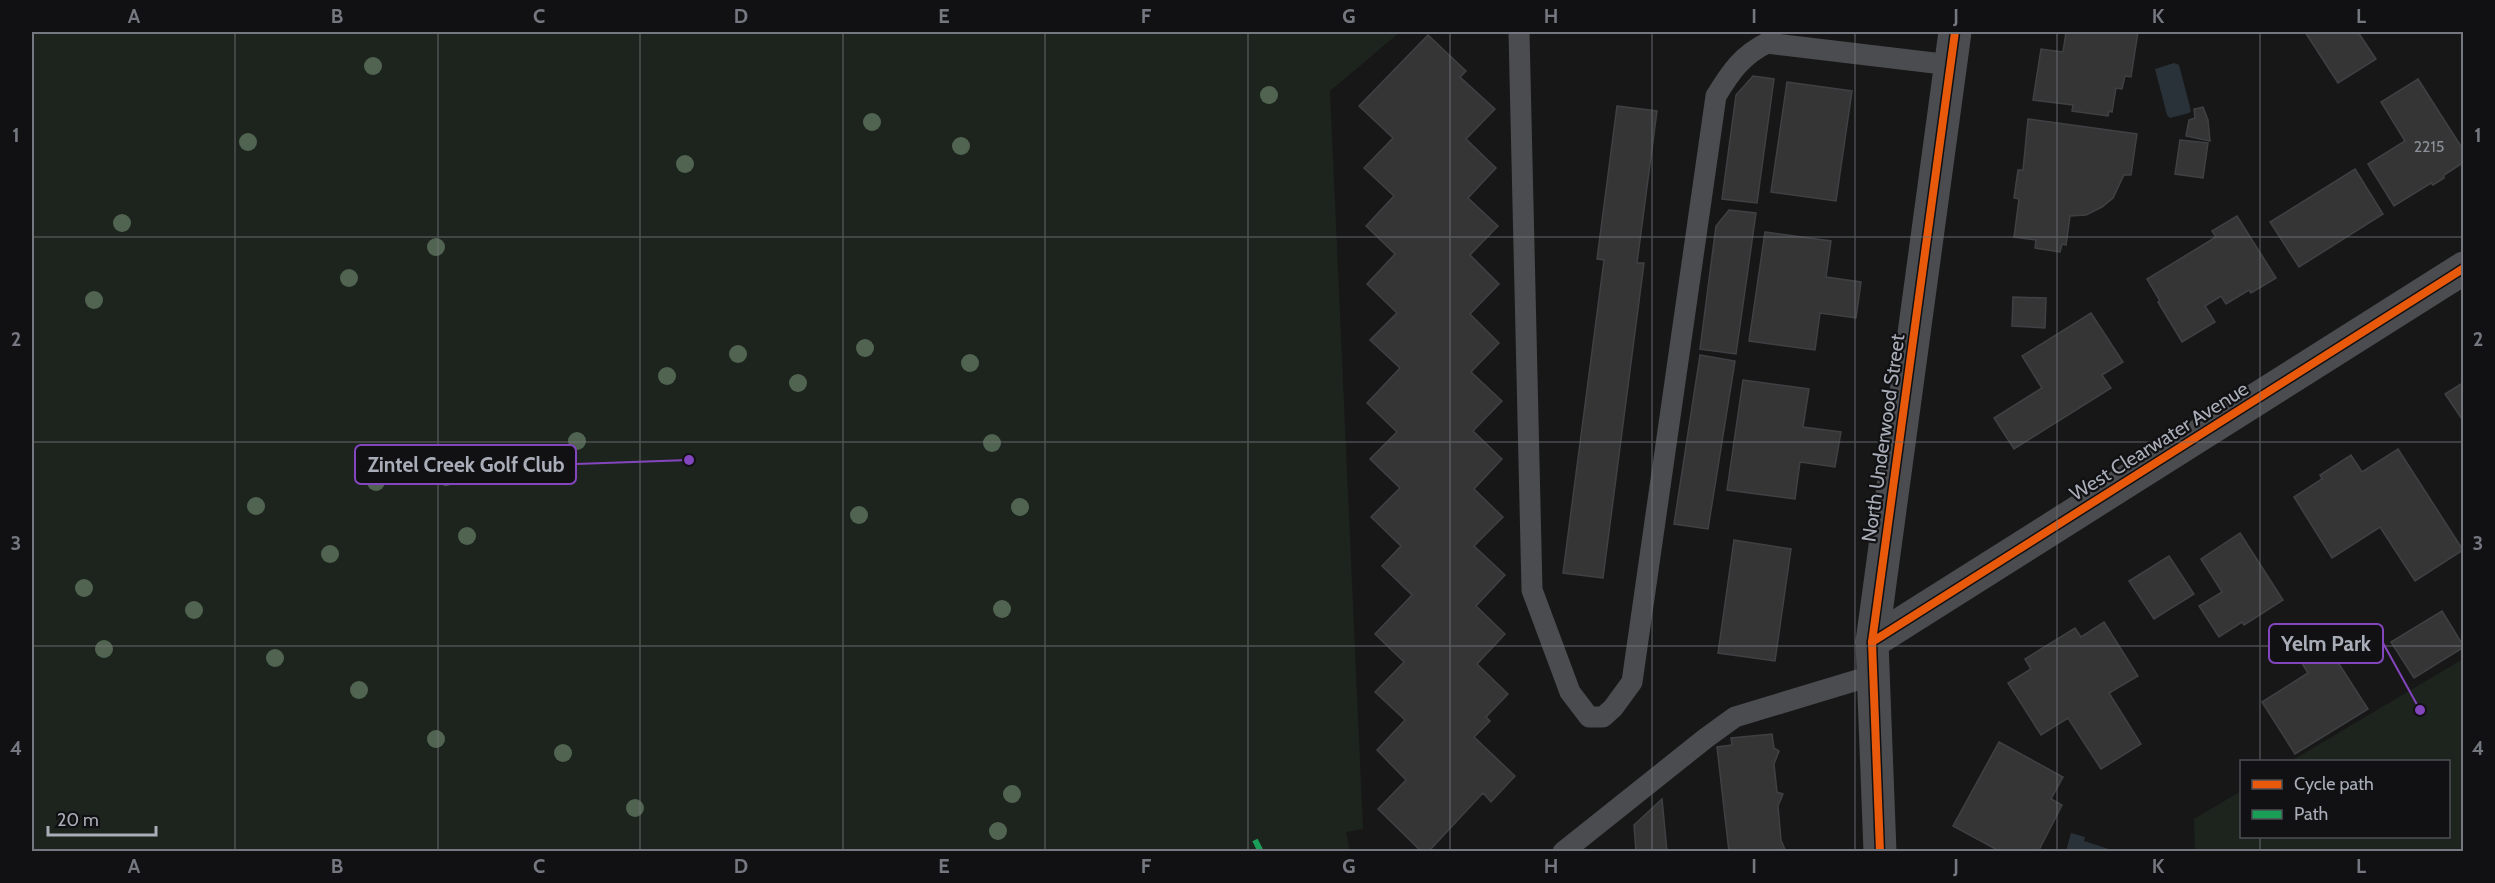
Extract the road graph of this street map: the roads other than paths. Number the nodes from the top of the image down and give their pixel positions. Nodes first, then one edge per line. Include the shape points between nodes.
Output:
1 (1519, 32) edge
2 (1955, 32) edge
3 (1951, 65) junction
4 (2463, 268) edge
5 (1872, 642) junction
6 (1874, 675) junction
7 (1563, 852) edge
8 (1880, 852) edge

1 - 3 lane via 1532,590 1570,692 1589,717 1603,717 1632,682 1716,96 1734,67 1767,43
2 - 3 street, North Underwood Street
3 - 5 street, North Underwood Street
4 - 5 street, West Clearwater Avenue
5 - 6 street, North Underwood Street
6 - 7 lane via 1735,717
6 - 8 street, North Underwood Street

